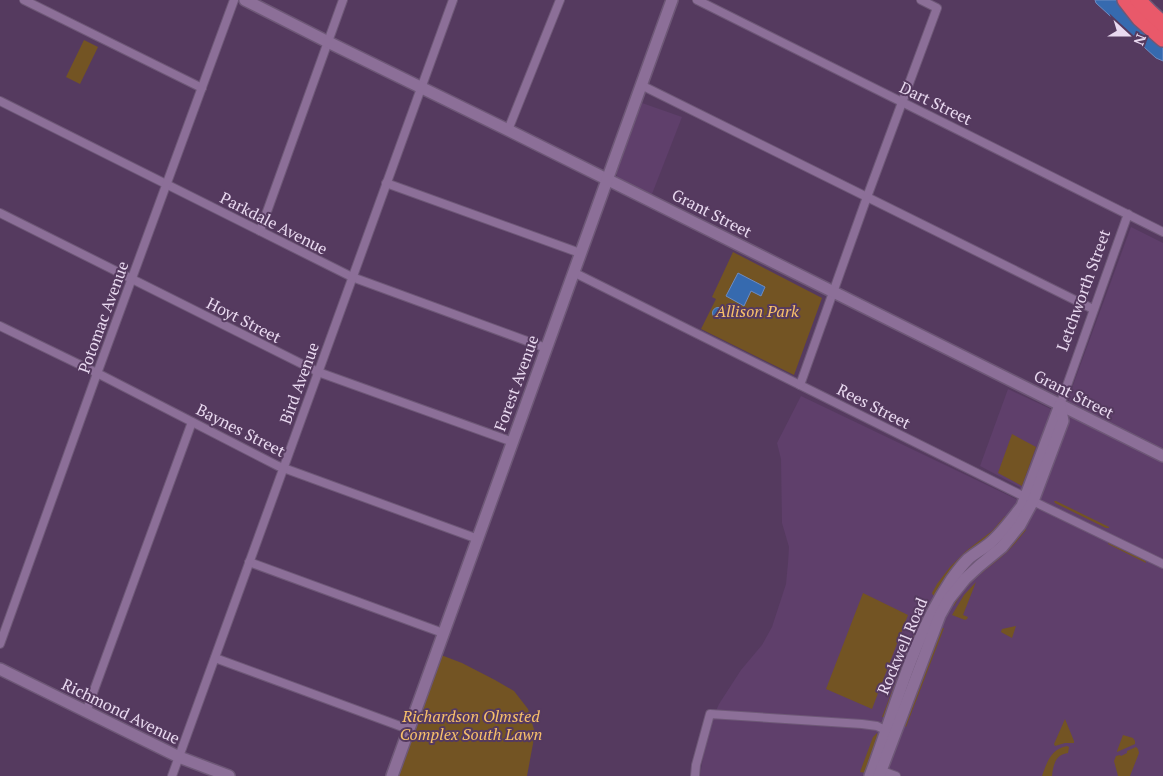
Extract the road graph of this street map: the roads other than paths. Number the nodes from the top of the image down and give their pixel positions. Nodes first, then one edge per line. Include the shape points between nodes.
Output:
1 (24, 0) edge
2 (234, 0) edge
3 (245, 0) edge
4 (343, 0) edge
5 (453, 0) edge
6 (560, 0) edge
7 (672, 0) edge
8 (696, 0) edge
9 (921, 0) edge
10 (1125, 0) edge
11 (1138, 0) edge
12 (1163, 24) edge
13 (1163, 39) edge
14 (328, 42) junction
15 (641, 85) junction
16 (422, 87) junction
17 (202, 88) junction
18 (0, 101) edge
19 (902, 102) junction
20 (508, 130) junction
21 (607, 179) junction
22 (386, 183) junction
23 (167, 185) junction
24 (867, 197) junction
25 (0, 214) edge
26 (1128, 214) junction
27 (260, 231) junction
28 (1163, 232) edge
29 (580, 253) junction
30 (573, 272) junction
31 (352, 278) junction
32 (132, 279) junction
33 (834, 292) junction
34 (1093, 309) junction
35 (2, 327) edge
36 (0, 336) edge
37 (546, 348) junction
38 (318, 372) junction
39 (97, 373) junction
40 (800, 385) junction
41 (1060, 405) junction
42 (192, 422) junction
43 (512, 442) junction
44 (1163, 456) edge
45 (283, 467) junction
46 (1030, 499) junction
47 (478, 539) junction
48 (249, 562) junction
49 (1163, 564) edge
50 (443, 634) junction
51 (0, 644) edge
52 (215, 658) junction
53 (0, 669) edge
54 (86, 712) junction
55 (408, 729) junction
56 (887, 731) junction
57 (179, 757) junction
58 (696, 765) junction
59 (876, 772) edge
60 (172, 776) edge
61 (230, 776) edge
62 (392, 776) edge
63 (688, 776) edge
64 (695, 776) edge
65 (896, 776) edge

1 - 17 street
2 - 17 street, Potomac Avenue
3 - 14 street, Grant Street
4 - 14 street
5 - 16 street, Bird Avenue
6 - 20 street
7 - 15 street, Forest Avenue
8 - 19 street, Dart Street
9 - 19 street via 937,8
10 - 13 highway via 1139,18
11 - 12 highway
14 - 16 street, Grant Street
14 - 27 street
15 - 21 street, Forest Avenue
15 - 24 street
16 - 20 street, Grant Street
16 - 22 street, Bird Avenue
17 - 23 street, Potomac Avenue
18 - 23 street, Parkdale Avenue
19 - 24 street
19 - 26 street, Dart Street
20 - 21 street, Grant Street
21 - 29 street, Forest Avenue
21 - 33 street, Grant Street
22 - 29 street
22 - 31 street, Bird Avenue
23 - 27 street, Parkdale Avenue
23 - 32 street, Potomac Avenue
24 - 33 street
24 - 34 street
25 - 32 street, Hoyt Street
26 - 28 street, Dart Street
26 - 34 street, Letchworth Street
27 - 31 street, Parkdale Avenue
29 - 30 street, Forest Avenue
30 - 37 street, Forest Avenue
30 - 40 street, Rees Street
31 - 37 street, Parkdale Avenue
31 - 38 street, Bird Avenue
32 - 38 street, Hoyt Street
32 - 39 street, Potomac Avenue
33 - 40 street
33 - 41 street, Grant Street
34 - 41 street, Letchworth Street
35 - 36 street
35 - 39 street, Baynes Street
37 - 43 street, Forest Avenue
38 - 43 street, Hoyt Street
38 - 45 street, Bird Avenue
39 - 42 street, Baynes Street
39 - 51 street, Potomac Avenue
40 - 46 street, Rees Street
41 - 44 street, Grant Street
41 - 46 street, Letchworth Street
42 - 45 street, Baynes Street
42 - 54 street
43 - 47 street, Forest Avenue
45 - 47 street, Baynes Street
45 - 48 street, Bird Avenue
46 - 49 street, Rees Street
46 - 56 street, Rockwell Road via 991,542 958,571 932,611
46 - 59 street, Rockwell Road via 1020,525 1002,547 965,579 940,615
47 - 50 street, Forest Avenue
48 - 50 street
48 - 52 street, Bird Avenue
50 - 55 street, Forest Avenue
52 - 55 street
52 - 57 street, Bird Avenue
53 - 54 street, Richmond Avenue
54 - 57 street, Richmond Avenue
55 - 62 street, Forest Avenue
56 - 58 street via 862,724 710,714
56 - 59 street, Rockwell Road
57 - 60 street, Bird Avenue
57 - 61 street, Richmond Avenue
58 - 63 street
58 - 64 street
59 - 65 street

